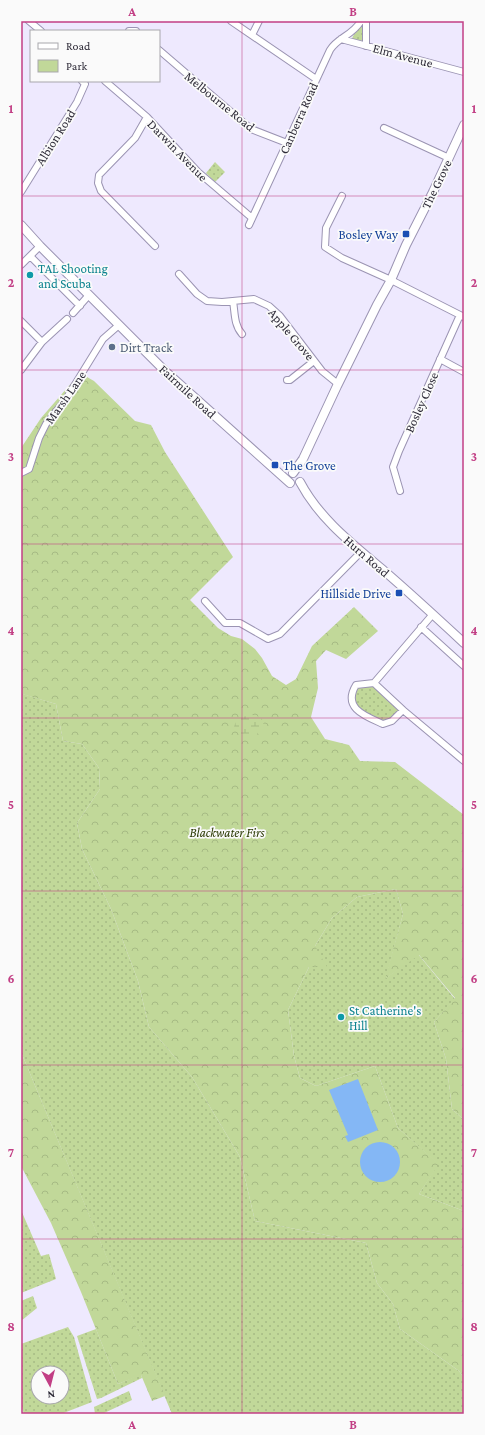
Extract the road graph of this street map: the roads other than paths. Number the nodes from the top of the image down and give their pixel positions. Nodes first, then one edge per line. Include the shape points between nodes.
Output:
1 (29, 21) edge
2 (231, 21) edge
3 (259, 21) edge
4 (361, 21) edge
5 (366, 21) edge
6 (40, 30) edge
7 (252, 35) junction
8 (341, 39) junction
9 (366, 46) junction
10 (160, 51) edge
11 (464, 72) edge
12 (316, 79) junction
13 (84, 82) edge
14 (106, 82) edge
15 (147, 117) junction
16 (464, 125) edge
17 (384, 128) dead end
18 (287, 143) junction
19 (449, 158) junction
20 (21, 192) edge
21 (342, 196) dead end
22 (252, 218) junction
23 (21, 225) edge
24 (249, 225) dead end
25 (154, 242) dead end
26 (40, 246) junction
27 (30, 256) junction
28 (21, 265) edge
29 (179, 274) dead end
30 (391, 280) junction
31 (89, 295) junction
32 (233, 301) junction
33 (80, 306) junction
34 (73, 313) dead end
35 (462, 316) edge
36 (67, 319) dead end
37 (21, 321) edge
38 (118, 325) junction
39 (242, 334) dead end
40 (42, 342) junction
41 (440, 359) junction
42 (314, 361) junction
43 (21, 370) edge
44 (464, 372) edge
45 (288, 380) dead end
46 (338, 384) junction
47 (21, 473) edge
48 (294, 479) junction
49 (400, 491) dead end
50 (361, 552) junction
51 (205, 602) dead end
52 (433, 614) junction
53 (421, 627) junction
54 (464, 643) edge
55 (464, 666) edge
56 (374, 683) junction
57 (403, 710) junction
58 (464, 761) edge

1 - 6 street
2 - 7 street
3 - 7 street
4 - 8 street, Canberra Road via 354,30
5 - 9 street
7 - 12 street
8 - 9 street, Elm Avenue
8 - 12 street, Canberra Road via 334,44
9 - 11 street, Elm Avenue
10 - 18 street, Melbourne Road via 251,129
12 - 18 street, Canberra Road
13 - 20 street, Albion Road via 77,102
14 - 15 street, Darwin Avenue
15 - 22 street, Darwin Avenue via 198,172
15 - 25 street via 135,138 99,175 98,183 101,191
16 - 19 main road, The Grove
17 - 19 street
18 - 22 street, Canberra Road
19 - 30 main road, The Grove
21 - 30 street via 326,228 325,247 342,258
22 - 24 street, Canberra Road
23 - 26 main road, Fairmile Road
26 - 27 street
26 - 31 main road, Fairmile Road
27 - 28 street
27 - 33 street
29 - 32 street, Apple Grove via 202,299 213,302
30 - 35 street
30 - 46 main road, The Grove
31 - 33 street
31 - 38 main road, Fairmile Road
32 - 39 street via 236,323
32 - 42 street, Apple Grove via 254,299 269,306 280,316
33 - 34 street
35 - 41 street, Bosley Close
36 - 40 street
37 - 40 street
38 - 47 street, Marsh Lane via 103,339 66,399 46,424 29,469
38 - 48 main road, Fairmile Road via 273,469
40 - 43 street
41 - 44 street
41 - 49 street, Bosley Close via 393,467
42 - 45 street
42 - 46 street, Apple Grove
46 - 48 main road, The Grove
48 - 50 main road, Hurn Road via 324,517
50 - 51 street via 280,634 268,639 240,623 225,623
50 - 52 main road, Hurn Road
52 - 53 street
52 - 54 main road, Hurn Road
53 - 55 street
53 - 56 street
56 - 57 street
56 - 57 street via 356,685 351,701 357,710 383,724 392,721
57 - 58 street

